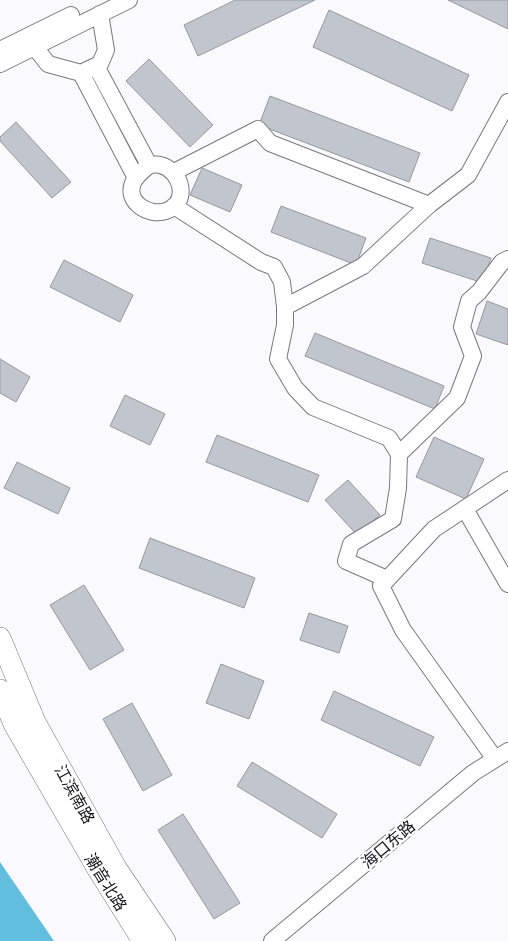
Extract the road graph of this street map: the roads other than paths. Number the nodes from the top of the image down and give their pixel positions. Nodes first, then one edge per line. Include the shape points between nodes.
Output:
1 (129, 0) edge
2 (101, 7) edge
3 (34, 46) junction
4 (0, 50) edge
5 (0, 64) edge
6 (88, 70) junction
7 (508, 102) edge
8 (149, 166) junction
9 (174, 172) junction
10 (136, 178) junction
11 (430, 205) junction
12 (174, 206) junction
13 (508, 258) edge
14 (285, 308) junction
15 (399, 454) junction
16 (508, 480) edge
17 (466, 509) junction
18 (387, 579) junction
19 (507, 582) edge
20 (0, 638) edge
21 (0, 690) edge
22 (502, 755) edge
23 (143, 941) edge
24 (165, 941) edge
25 (272, 941) edge

1 - 2 street
2 - 3 street
2 - 4 street
2 - 6 street via 106,50 100,64
3 - 5 street
3 - 6 street via 48,64
6 - 8 street
6 - 10 street
7 - 11 street via 468,175
8 - 9 street via 160,165
8 - 10 street
9 - 11 street via 258,129 270,143
9 - 12 street via 182,188 180,199
10 - 12 street via 132,193 136,204 147,211 160,212
11 - 14 street via 363,266
12 - 14 street via 261,262 274,267 282,282
13 - 15 street via 469,301 462,327 473,356 457,398
14 - 15 street via 278,359 295,388 313,407 389,438
15 - 18 street via 393,519 352,544 346,561
16 - 17 street
17 - 18 street via 434,529
17 - 19 street
18 - 22 street via 381,586 403,630
20 - 24 main road, 江滨南路 via 35,722 116,868
21 - 23 main road, 潮音北路 via 14,724 98,871
22 - 25 street, 海口东路 via 473,773

